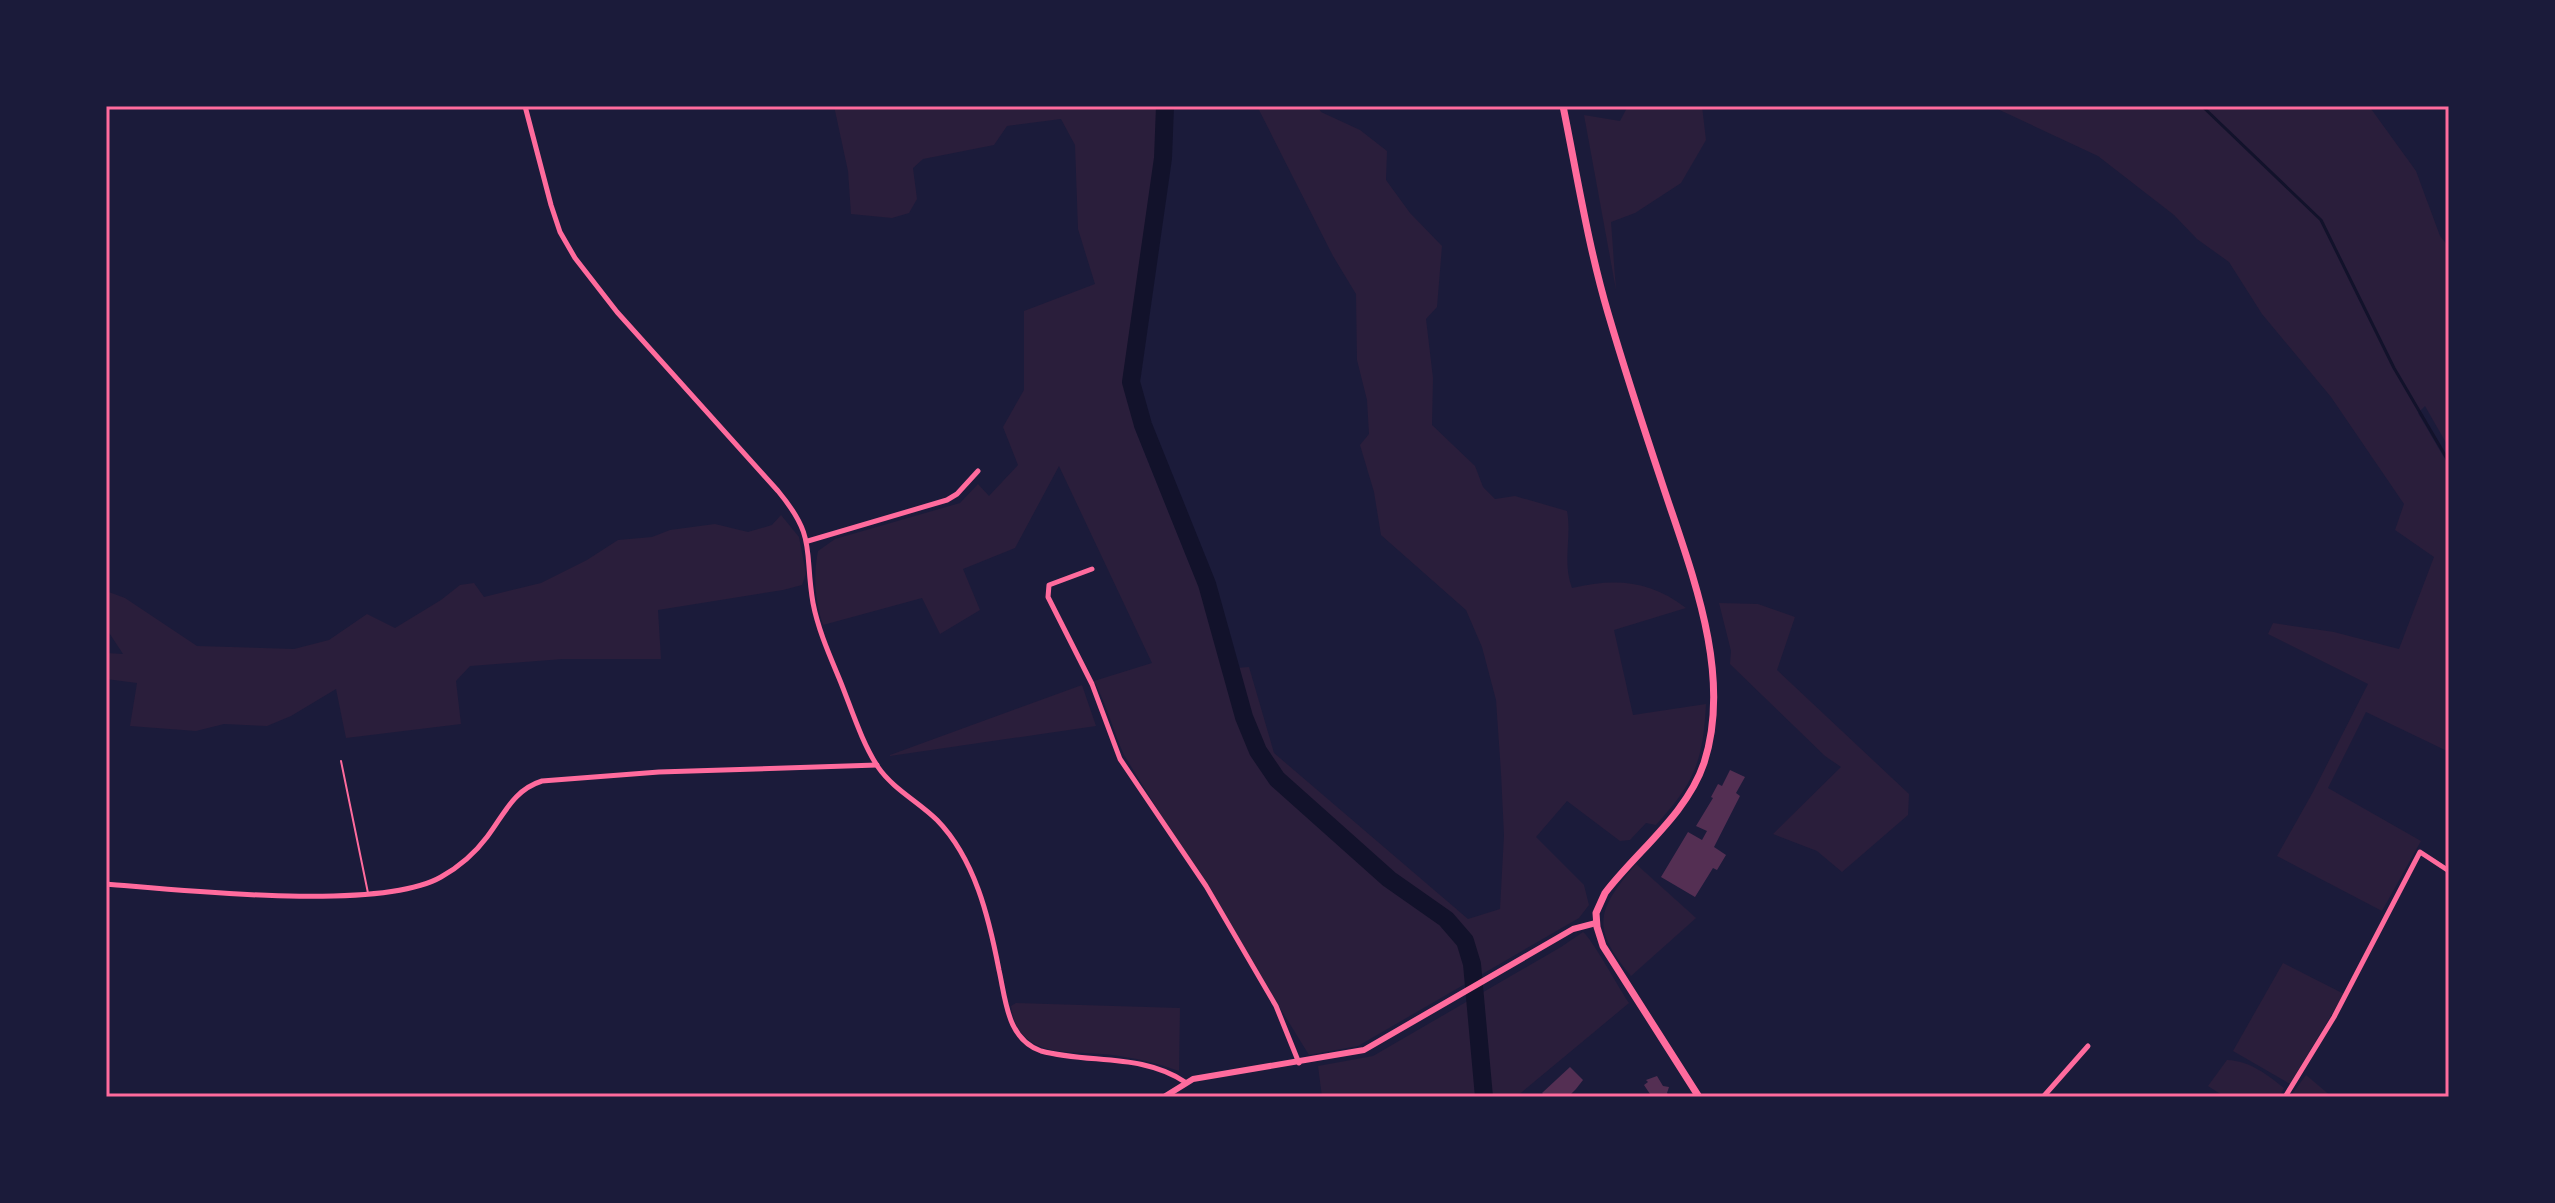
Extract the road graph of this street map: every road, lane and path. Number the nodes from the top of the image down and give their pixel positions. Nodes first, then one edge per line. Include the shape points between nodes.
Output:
1 (525, 106) edge
2 (1563, 106) edge
3 (978, 471) dead end
4 (808, 541) junction
5 (1092, 569) dead end
6 (341, 761) dead end
7 (877, 765) junction
8 (2449, 871) edge
9 (106, 884) edge
10 (369, 894) junction
11 (1596, 923) junction
12 (2088, 1046) dead end
13 (1299, 1063) junction
14 (1185, 1082) junction
15 (1164, 1097) edge
16 (1699, 1097) edge
17 (2043, 1097) edge
18 (2285, 1097) edge

1 - 4 street via 551,205 575,258 784,498
2 - 11 main road via 1598,274 1696,586 1711,677 1709,738 1699,777 1605,893
3 - 4 street via 947,500
4 - 7 street via 821,633
5 - 13 street via 1049,585 1048,597 1092,684 1120,759 1206,886 1276,1006
6 - 10 lane
7 - 10 street via 542,781 516,796 483,842 450,872 413,889
7 - 14 street via 936,820 963,854 994,945 1010,1019 1022,1039 1047,1053 1139,1063
8 - 18 street via 2420,852 2334,1017
9 - 10 street
11 - 13 street via 1579,926 1364,1050
11 - 16 main road via 1612,962
12 - 17 street
13 - 14 street
14 - 15 street

